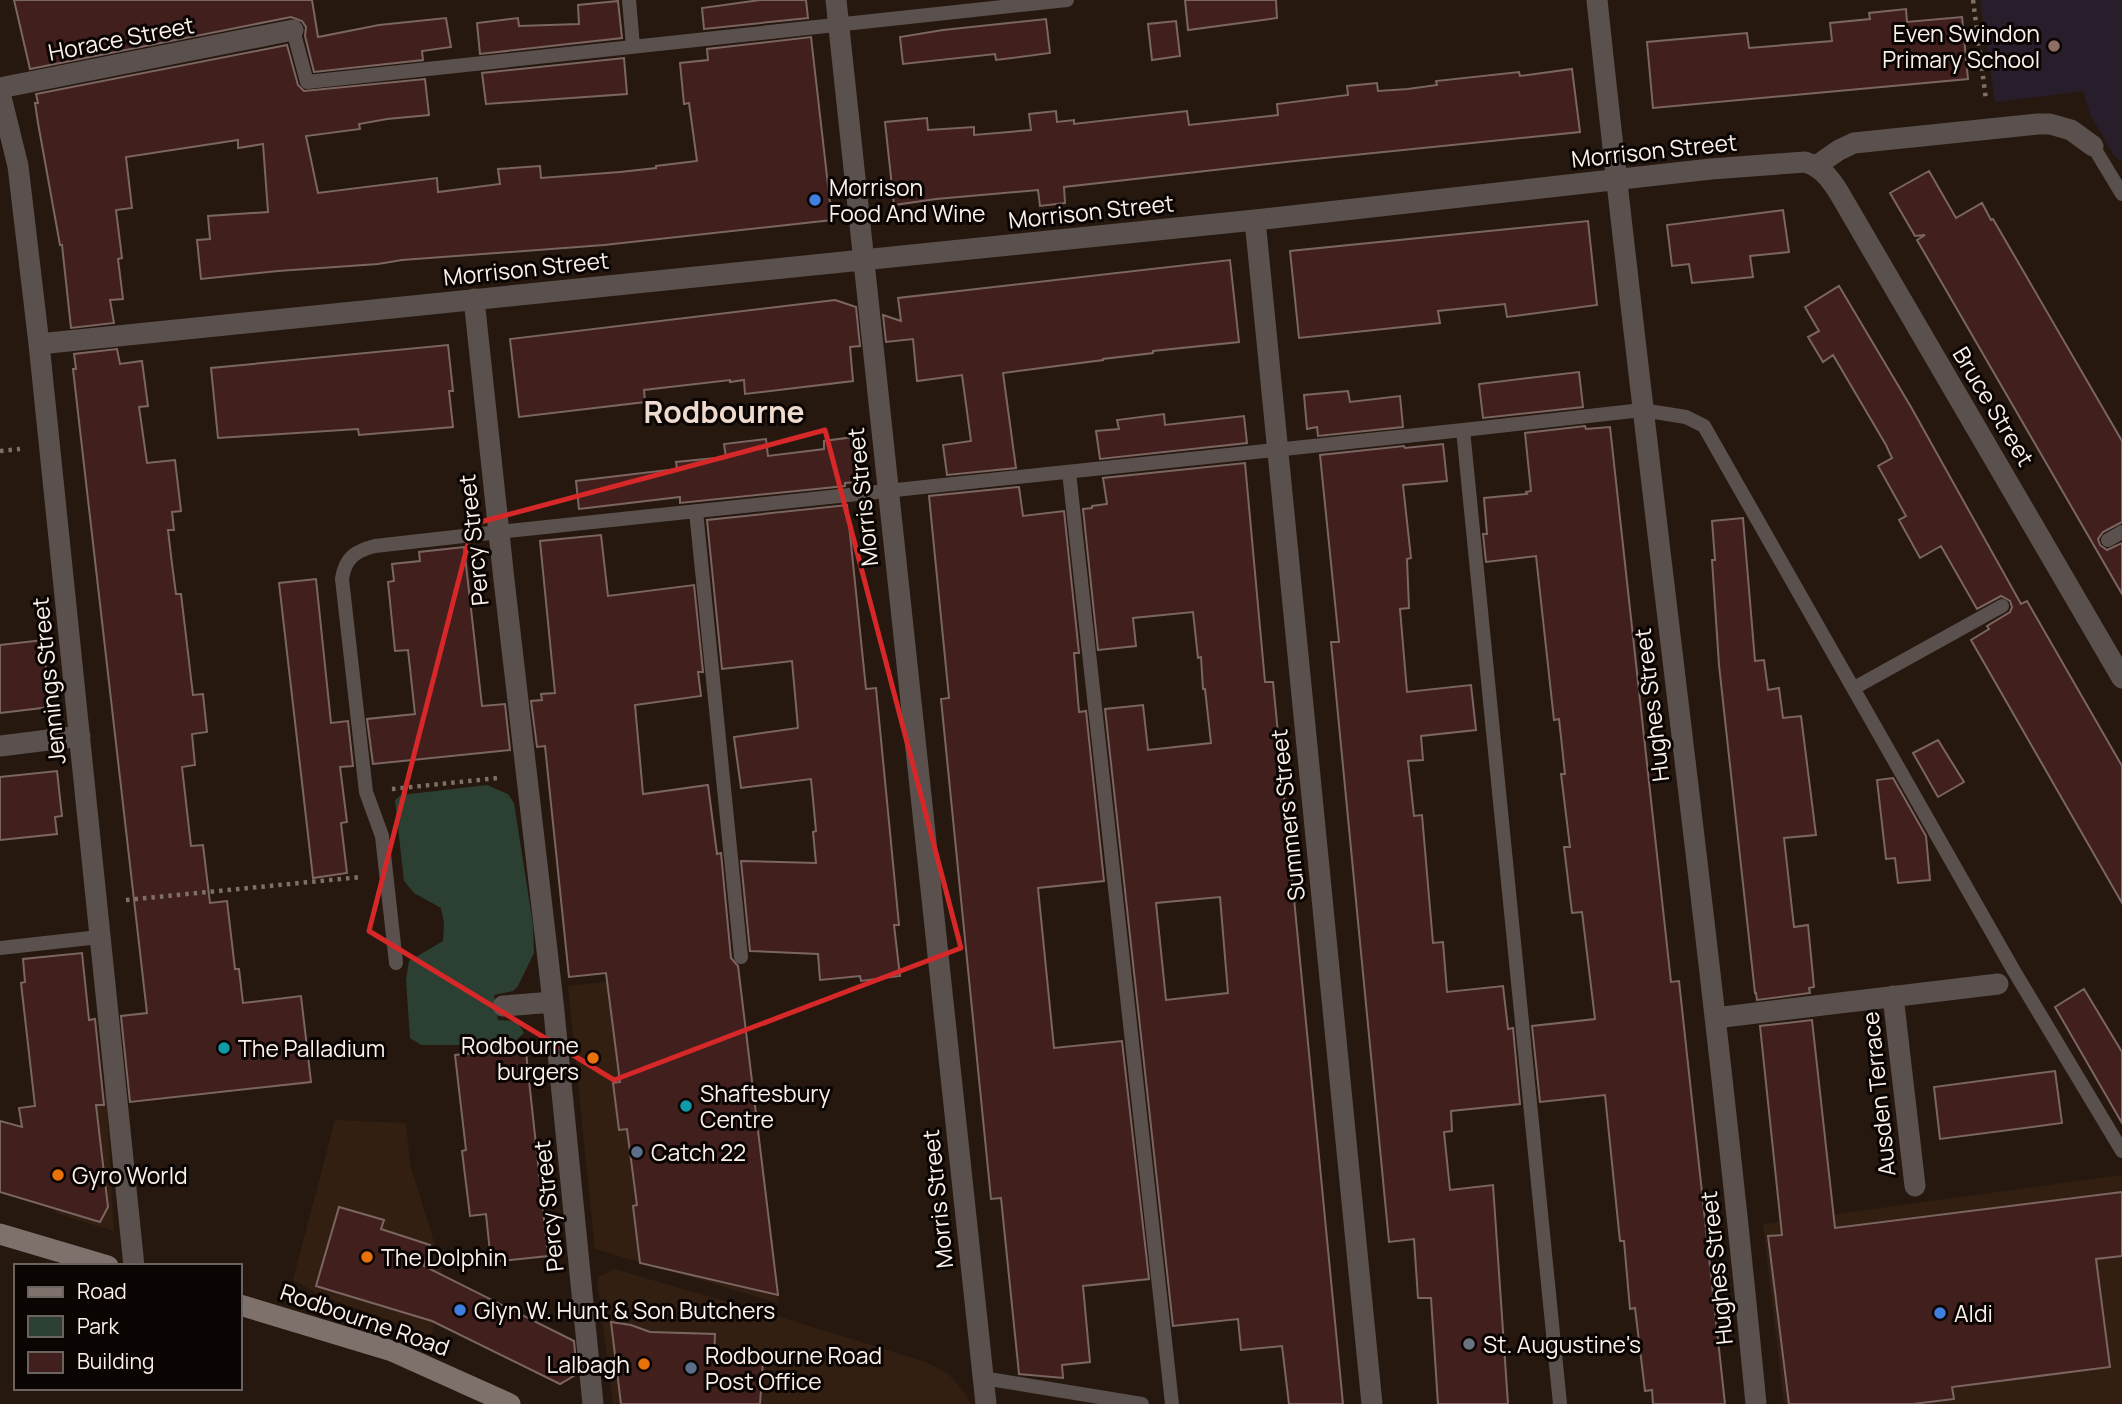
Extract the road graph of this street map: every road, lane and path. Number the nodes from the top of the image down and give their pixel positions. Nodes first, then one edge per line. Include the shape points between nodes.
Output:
1 (629, 0) edge
2 (835, 0) edge
3 (1067, 0) edge
4 (1597, 0) edge
5 (1973, 0) edge
6 (838, 26) junction
7 (293, 30) joint
8 (634, 46) junction
9 (0, 91) edge
10 (1981, 129) junction
11 (2093, 146) joint
12 (1816, 166) junction
13 (1615, 181) junction
14 (2122, 194) edge
15 (1255, 220) junction
16 (863, 260) junction
17 (474, 299) junction
18 (38, 344) junction
19 (1642, 410) junction
20 (1463, 430) junction
21 (1278, 449) junction
22 (1069, 472) junction
23 (888, 490) junction
24 (696, 511) junction
25 (499, 532) junction
26 (2122, 532) edge
27 (2108, 540) dead end
28 (2002, 606) dead end
29 (2122, 678) edge
30 (1854, 688) junction
31 (80, 736) junction
32 (0, 746) edge
33 (526, 774) junction
34 (366, 792) junction
35 (386, 874) junction
36 (96, 903) junction
37 (99, 937) junction
38 (0, 948) edge
39 (741, 957) dead end
40 (396, 962) dead end
41 (1998, 984) dead end
42 (1893, 996) junction
43 (553, 1002) junction
44 (503, 1006) dead end
45 (1715, 1018) junction
46 (2122, 1151) edge
47 (1915, 1186) dead end
48 (0, 1234) edge
49 (101, 1264) edge
50 (134, 1264) edge
51 (242, 1306) edge
52 (983, 1378) junction
53 (510, 1404) edge
54 (593, 1404) edge
55 (986, 1404) edge
56 (1142, 1404) edge
57 (1172, 1404) edge
58 (1372, 1404) edge
59 (1560, 1404) edge
60 (1756, 1404) edge

1 - 8 lane
2 - 6 street, Morris Street
3 - 6 lane
4 - 13 street, Hughes Street
5 - 10 path
6 - 8 lane
6 - 16 street, Morris Street
7 - 8 lane via 307,82
7 - 9 street, Horace Street
9 - 18 street, Jennings Street via 18,166
10 - 11 street via 2050,124 2071,130
10 - 12 street via 1854,144
11 - 14 lane
12 - 13 street, Morrison Street via 1786,163
12 - 29 street, Bruce Street via 1838,191
13 - 15 street, Morrison Street
13 - 19 street, Hughes Street
15 - 16 street, Morrison Street
15 - 21 street, Summers Street
16 - 17 street, Morrison Street
16 - 23 street, Morris Street
17 - 18 street, Morrison Street
17 - 25 street, Percy Street
18 - 31 street, Jennings Street
19 - 20 lane
19 - 30 lane via 1685,417 1704,426
19 - 45 street, Hughes Street
20 - 21 lane
20 - 59 lane
21 - 22 lane
21 - 58 street, Summers Street
22 - 23 lane
22 - 57 lane
23 - 24 lane
23 - 52 street, Morris Street via 936,989
24 - 25 lane
24 - 39 lane
25 - 33 street, Percy Street
25 - 34 lane via 375,546 362,549 344,566
26 - 27 lane
28 - 30 lane
30 - 46 lane
31 - 32 street
31 - 36 street, Jennings Street
33 - 34 path
33 - 43 street, Percy Street
34 - 35 lane via 382,836
35 - 36 path
35 - 40 lane
36 - 37 street, Jennings Street
37 - 38 lane
37 - 50 street, Jennings Street
41 - 42 street, Ausden Terrace
42 - 45 street, Ausden Terrace
42 - 47 street, Ausden Terrace
43 - 44 street
43 - 54 street, Percy Street
45 - 60 street, Hughes Street
48 - 49 street
51 - 53 street, Rodbourne Road via 392,1351
52 - 55 street, Morris Street
52 - 56 lane

